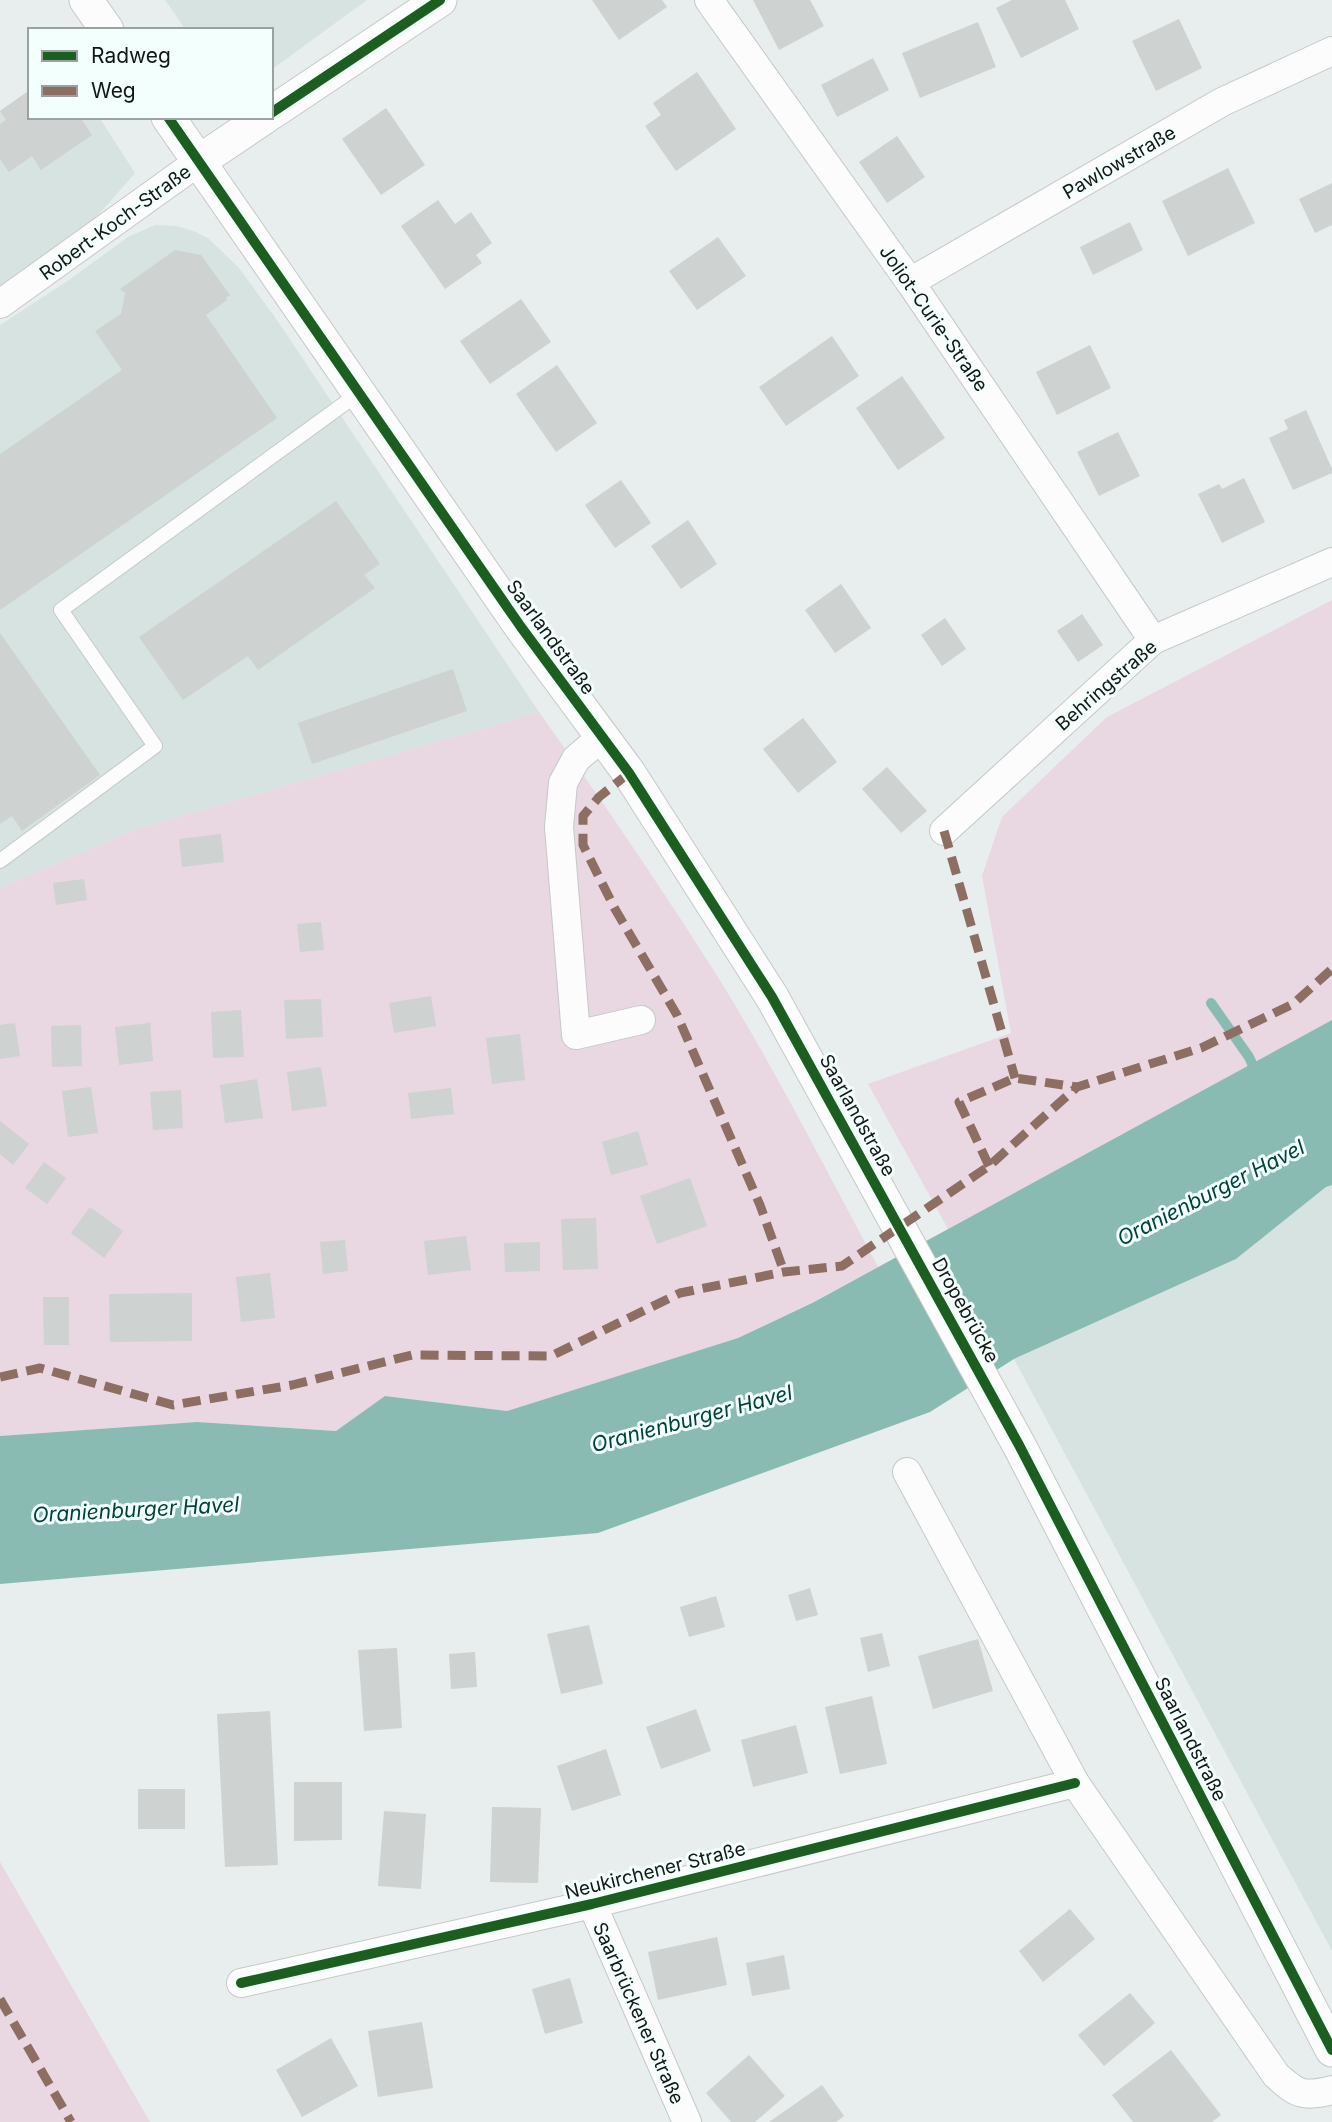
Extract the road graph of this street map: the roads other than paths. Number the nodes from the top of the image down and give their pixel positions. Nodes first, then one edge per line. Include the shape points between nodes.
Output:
1 (86, 0) edge
2 (440, 0) edge
3 (709, 0) edge
4 (106, 28) edge
5 (1332, 51) edge
6 (273, 112) edge
7 (169, 119) edge
8 (262, 119) edge
9 (198, 162) junction
10 (910, 282) junction
11 (0, 304) edge
12 (359, 393) junction
13 (1332, 562) edge
14 (1153, 640) junction
15 (603, 736) junction
16 (944, 831) dead end
17 (0, 861) edge
18 (641, 1020) dead end
19 (881, 1193) joint
20 (1019, 1445) joint
21 (907, 1472) dead end
22 (1075, 1783) junction
23 (592, 1904) junction
24 (242, 1983) dead end
25 (1332, 2050) edge
26 (1332, 2090) edge
27 (687, 2122) edge

1 - 4 street
2 - 6 street
3 - 10 street, Joliot-Curie-Straße
5 - 10 street, Pawlowstraße via 1222,102
7 - 9 street, Saarlandstraße
8 - 9 street, Robert-Koch-Straße
9 - 11 street, Robert-Koch-Straße
9 - 12 street, Saarlandstraße
10 - 14 street, Joliot-Curie-Straße
12 - 15 street, Saarlandstraße
12 - 17 lane via 61,610 155,746
13 - 14 street, Behringstraße
14 - 16 street, Behringstraße
15 - 18 street via 576,759 563,783 558,827 576,1035
15 - 19 street, Saarlandstraße via 772,997
19 - 20 street, Dropebrücke
20 - 25 street, Saarlandstraße
21 - 22 street
22 - 23 street, Neukirchener Straße
22 - 26 street via 1276,2076 1294,2091
23 - 24 street, Neukirchener Straße
23 - 27 street, Saarbrückener Straße

